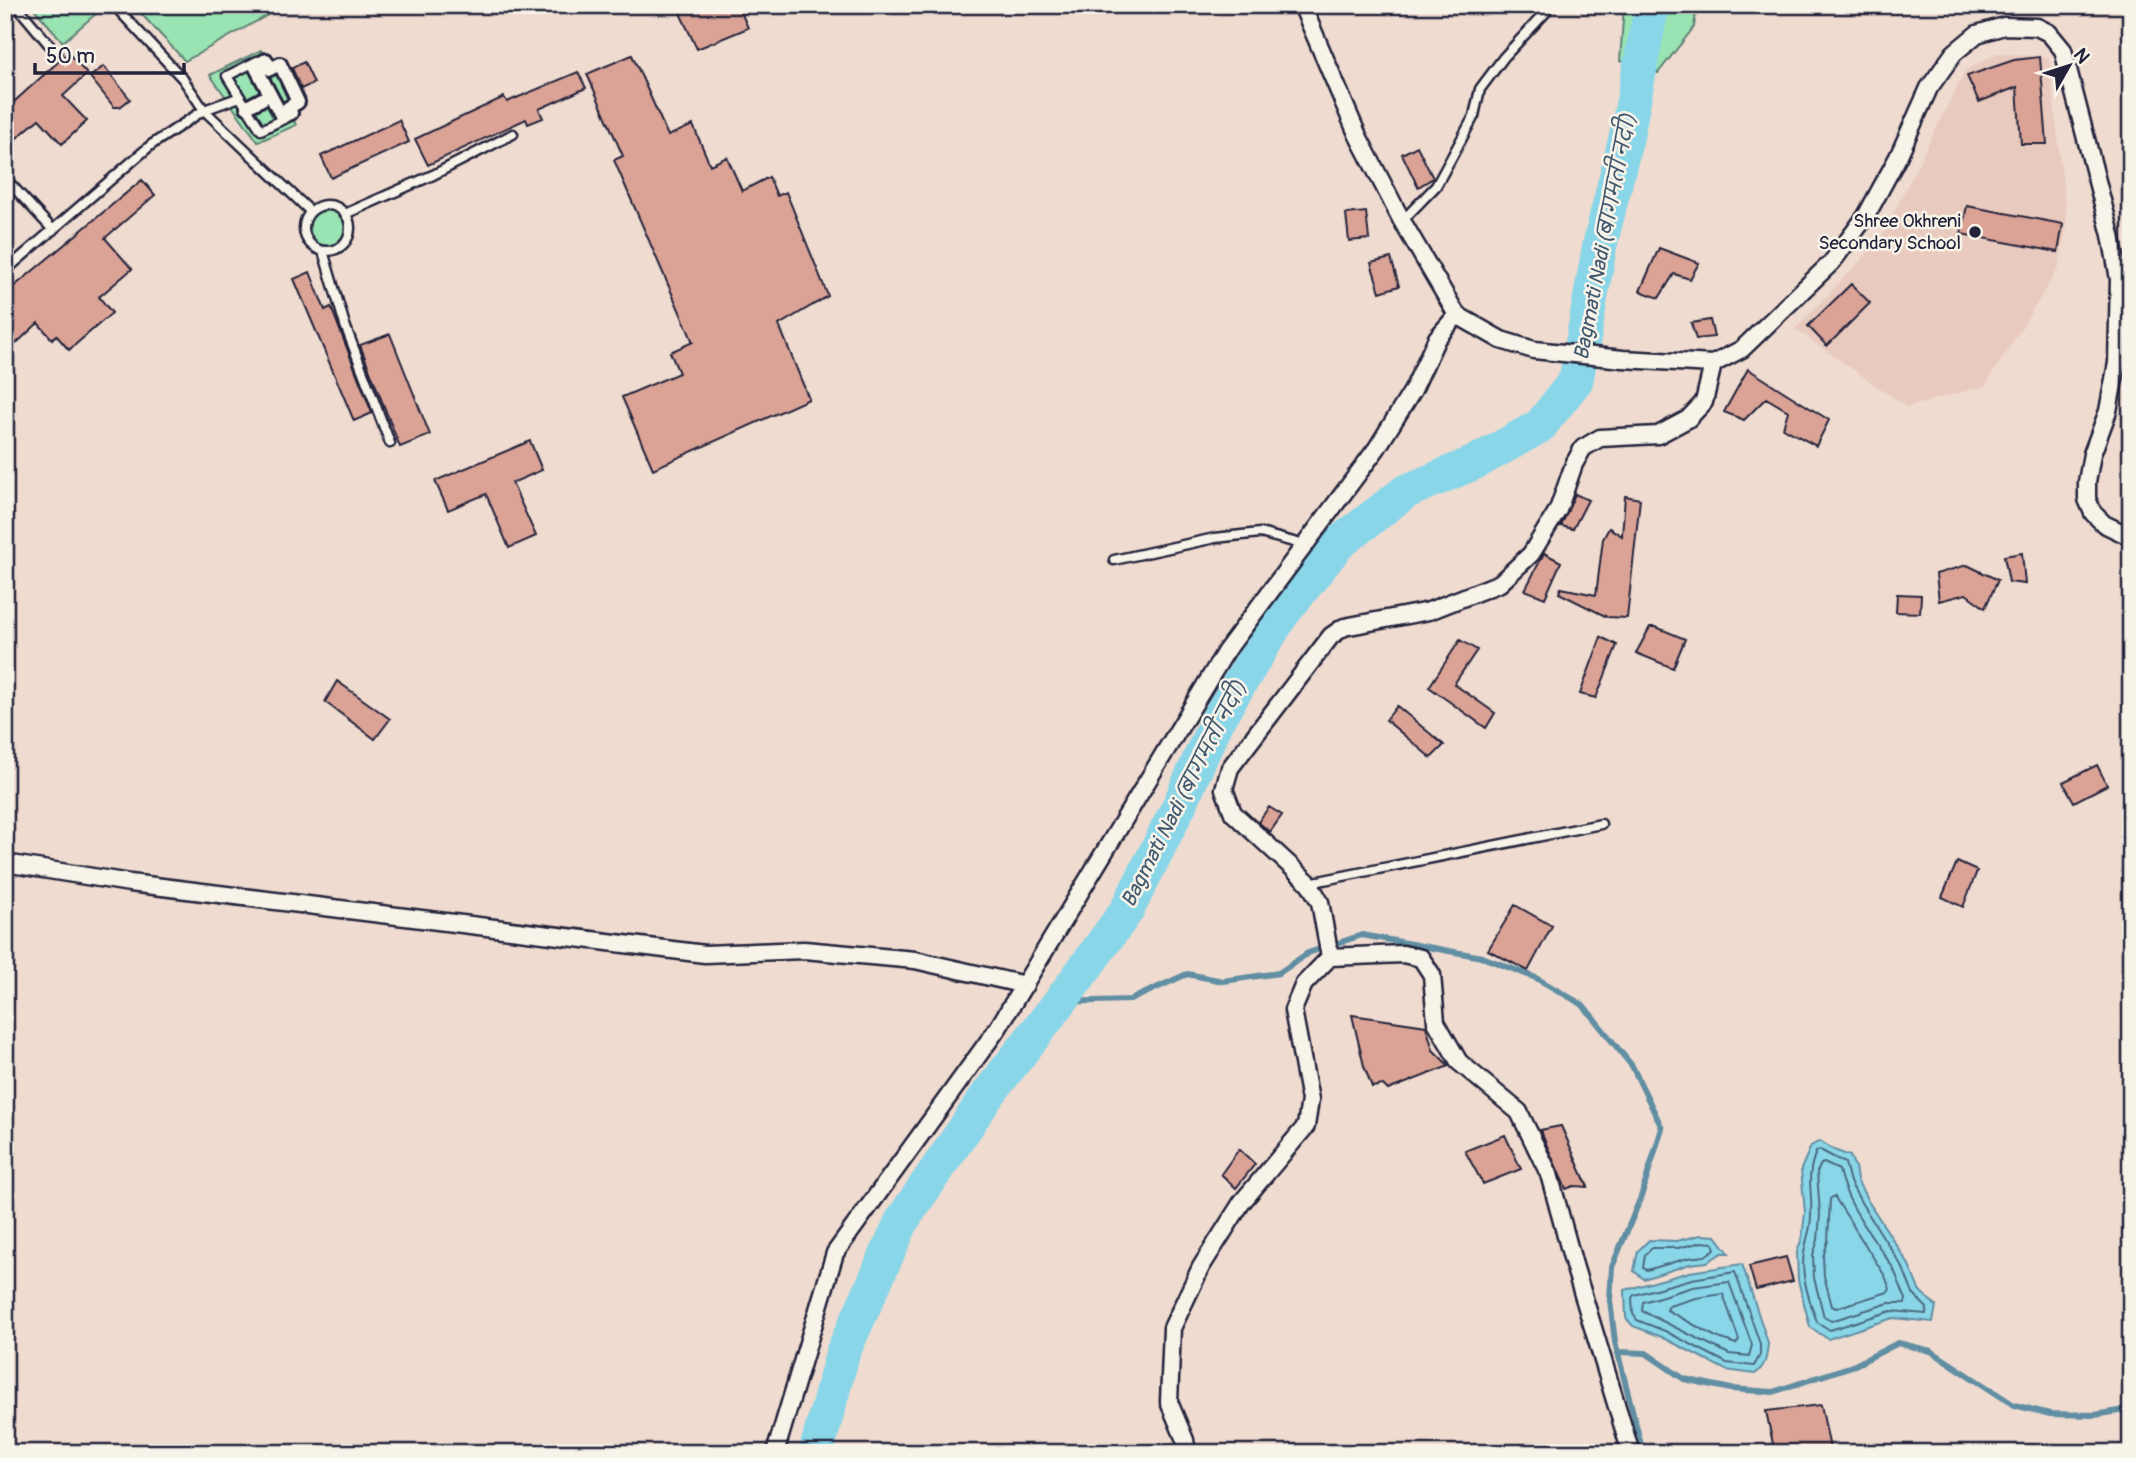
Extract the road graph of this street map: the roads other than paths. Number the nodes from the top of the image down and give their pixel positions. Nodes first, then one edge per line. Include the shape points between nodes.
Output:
1 (16, 5) edge
2 (114, 5) edge
3 (1302, 5) edge
4 (1546, 12) dead end
5 (57, 54) dead end
6 (266, 60) joint
7 (262, 99) dead end
8 (243, 102) junction
9 (204, 110) junction
10 (513, 134) dead end
11 (5, 178) edge
12 (310, 211) junction
13 (345, 214) junction
14 (1402, 221) junction
15 (53, 230) junction
16 (323, 251) junction
17 (5, 271) edge
18 (1457, 315) junction
19 (1713, 364) junction
20 (390, 443) dead end
21 (2131, 537) edge
22 (1305, 545) junction
23 (1114, 560) dead end
24 (1601, 824) dead end
25 (5, 863) edge
26 (1309, 883) junction
27 (1330, 957) junction
28 (1025, 985) junction
29 (775, 1453) edge
30 (1187, 1453) edge
31 (1631, 1453) edge

1 - 5 lane
2 - 9 lane via 183,79
3 - 14 street via 1358,136
4 - 14 lane via 1480,89 1474,116 1436,186
6 - 6 street via 255,65 282,117 298,102 280,64 270,69
7 - 8 street
8 - 8 lane via 261,130 286,118 259,61 227,76
8 - 9 lane
9 - 12 lane
9 - 15 lane via 151,145
10 - 13 lane via 433,176
11 - 15 lane
12 - 13 lane via 328,204
12 - 16 lane via 303,224 306,239
13 - 16 lane via 348,236 338,248
14 - 18 street
15 - 17 lane
16 - 20 lane via 345,325
18 - 19 street via 1501,340 1534,350
18 - 22 street via 1437,338 1413,390 1377,448
19 - 21 street via 1742,349 1832,262 1866,216 1929,88 1954,53 1978,33 2004,26 2037,27 2063,50 2119,279 2117,363 2108,411 2092,454 2087,499 2104,524
19 - 26 street via 1704,402 1688,419 1658,435 1600,438 1583,448 1558,510 1531,554 1500,583 1429,611 1344,627 1331,636 1243,748 1224,789 1233,813
22 - 23 lane via 1261,533
22 - 28 street via 1226,651
24 - 26 lane
25 - 28 street via 130,883 705,954 804,950 915,960
26 - 27 street via 1320,902
27 - 30 street via 1304,984 1293,1010 1310,1100 1306,1126 1242,1202 1201,1267 1172,1328 1169,1402
27 - 31 street via 1421,957 1432,975 1436,1022 1459,1062 1518,1112 1549,1174
28 - 29 street via 835,1254

